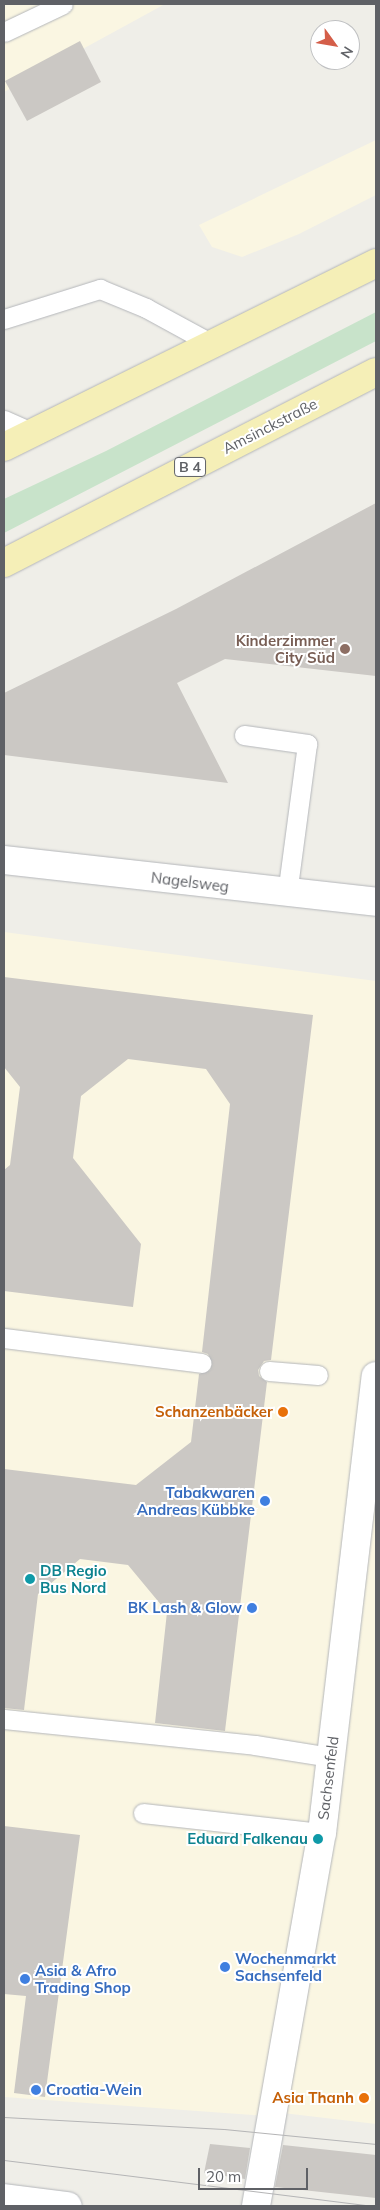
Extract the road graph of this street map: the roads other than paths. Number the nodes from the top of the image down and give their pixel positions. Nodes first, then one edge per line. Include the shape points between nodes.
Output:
1 (63, 4) edge
2 (4, 32) edge
3 (376, 263) edge
4 (4, 319) edge
5 (212, 344) junction
6 (376, 372) edge
7 (4, 420) edge
8 (33, 433) junction
9 (4, 447) edge
10 (4, 562) edge
11 (244, 735) dead end
12 (4, 860) edge
13 (287, 894) junction
14 (376, 902) edge
15 (4, 1338) edge
16 (201, 1363) dead end
17 (269, 1371) dead end
18 (318, 1375) dead end
19 (376, 1376) edge
20 (367, 1537) edge
21 (4, 1719) edge
22 (331, 1757) junction
23 (143, 1813) dead end
24 (322, 1833) junction
25 (4, 2198) edge
26 (67, 2206) edge
27 (256, 2206) edge

1 - 2 lane
3 - 5 main road
4 - 5 lane via 100,289 146,308
5 - 8 main road
6 - 10 main road, Amsinckstraße / B 4
7 - 8 lane
8 - 9 main road
11 - 13 lane via 307,744
12 - 13 street, Nagelsweg
13 - 14 street, Nagelsweg
15 - 16 lane
17 - 18 lane
19 - 20 street, Sachsenfeld
20 - 22 street, Sachsenfeld
21 - 22 lane
22 - 24 street, Sachsenfeld
23 - 24 lane
24 - 27 street, Sachsenfeld
25 - 26 street

